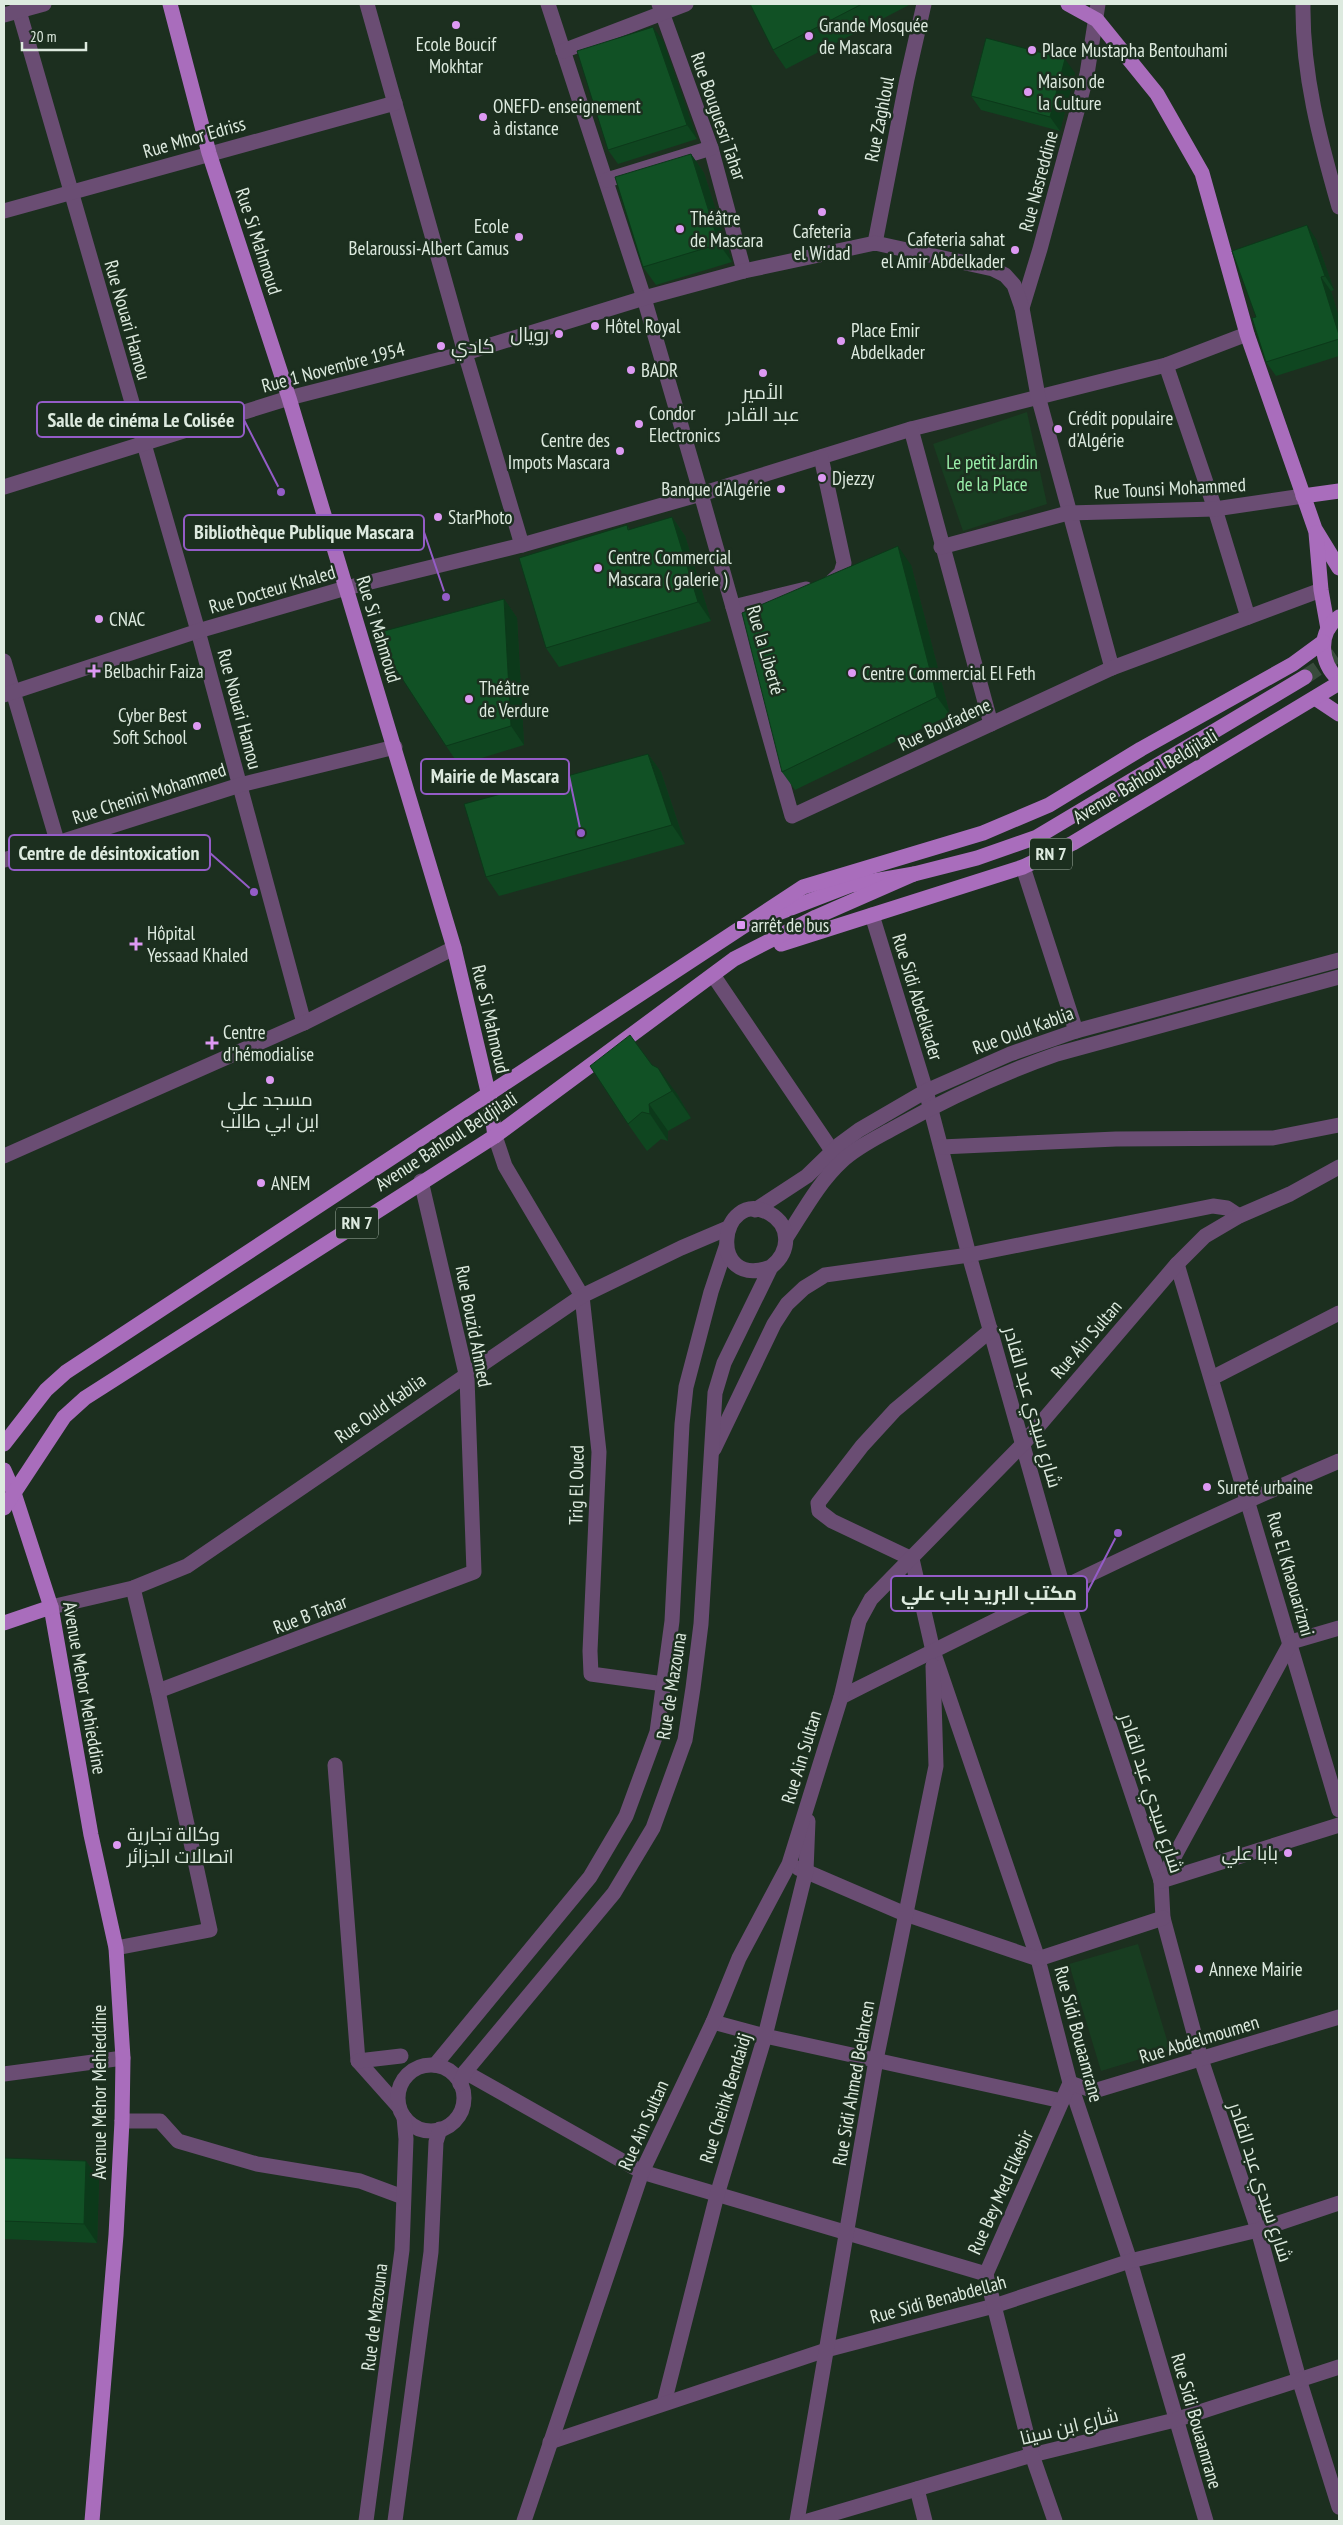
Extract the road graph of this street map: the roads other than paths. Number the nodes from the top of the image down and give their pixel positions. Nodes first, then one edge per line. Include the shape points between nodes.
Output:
1 (44, 4) edge
2 (170, 4) edge
3 (367, 4) edge
4 (548, 4) edge
5 (686, 4) edge
6 (924, 4) edge
7 (1068, 4) edge
8 (1098, 4) edge
9 (1303, 4) edge
10 (18, 7) edge
11 (661, 9) edge
12 (4, 14) edge
13 (1097, 20) junction
14 (563, 51) junction
15 (395, 103) junction
16 (712, 148) junction
17 (210, 153) junction
18 (606, 180) junction
19 (70, 193) junction
20 (1339, 207) edge
21 (4, 211) edge
22 (875, 243) junction
23 (744, 271) junction
24 (644, 298) junction
25 (1022, 308) junction
26 (1247, 334) junction
27 (465, 353) junction
28 (1166, 365) junction
29 (1038, 396) junction
30 (290, 398) junction
31 (911, 429) junction
32 (144, 445) junction
33 (821, 457) junction
34 (4, 487) edge
35 (1339, 491) edge
36 (701, 494) junction
37 (1303, 496) junction
38 (1215, 509) junction
39 (1068, 513) junction
40 (1315, 529) junction
41 (522, 545) junction
42 (941, 547) junction
43 (1339, 568) edge
44 (346, 588) junction
45 (1321, 590) junction
46 (732, 607) junction
47 (1248, 617) junction
48 (1339, 617) edge
49 (198, 631) junction
50 (1326, 635) junction
51 (4, 662) edge
52 (1112, 668) junction
53 (1305, 677) tunnel mouth
54 (1339, 682) edge
55 (8, 694) edge
56 (1315, 698) junction
57 (1339, 714) edge
58 (991, 724) junction
59 (395, 747) junction
60 (240, 785) junction
61 (792, 816) joint
62 (58, 844) junction
63 (4, 860) edge
64 (1023, 868) junction
65 (914, 874) junction
66 (872, 915) junction
67 (737, 931) junction
68 (454, 948) junction
69 (734, 959) junction
70 (1339, 960) edge
71 (713, 976) junction
72 (1339, 976) edge
73 (304, 1023) junction
74 (1076, 1031) junction
75 (926, 1091) junction
76 (489, 1096) junction
77 (930, 1108) junction
78 (1339, 1125) edge
79 (495, 1136) junction
80 (941, 1147) junction
81 (4, 1156) edge
82 (836, 1157) junction
83 (1339, 1167) edge
84 (421, 1181) junction
85 (755, 1210) junction
86 (1239, 1216) junction
87 (728, 1228) junction
88 (786, 1238) junction
89 (726, 1247) junction
90 (969, 1255) junction
91 (1177, 1264) junction
92 (771, 1267) junction
93 (582, 1296) junction
94 (1339, 1313) edge
95 (991, 1330) junction
96 (466, 1373) junction
97 (1212, 1378) junction
98 (4, 1444) edge
99 (1023, 1444) junction
100 (711, 1457) junction
101 (1339, 1461) edge
102 (4, 1470) edge
103 (14, 1493) junction
104 (1248, 1500) junction
105 (4, 1508) edge
106 (912, 1559) junction
107 (474, 1572) joint
108 (1063, 1587) junction
109 (133, 1588) junction
110 (51, 1607) junction
111 (4, 1623) edge
112 (1339, 1628) edge
113 (1291, 1642) junction
114 (933, 1651) junction
115 (664, 1684) junction
116 (158, 1691) junction
117 (841, 1697) junction
118 (335, 1765) dead end
119 (808, 1802) junction
120 (1339, 1810) edge
121 (1339, 1825) edge
122 (790, 1864) junction
123 (806, 1872) junction
124 (1161, 1881) junction
125 (905, 1914) junction
126 (1163, 1918) junction
127 (116, 1948) junction
128 (1038, 1959) junction
129 (1339, 2017) edge
130 (713, 2022) junction
131 (765, 2036) junction
132 (401, 2056) dead end
133 (123, 2058) junction
134 (1200, 2059) junction
135 (876, 2060) junction
136 (358, 2061) junction
137 (435, 2065) junction
138 (4, 2074) edge
139 (463, 2078) junction
140 (1070, 2083) junction
141 (1094, 2092) junction
142 (1069, 2100) junction
143 (402, 2112) junction
144 (122, 2120) junction
145 (440, 2129) junction
146 (642, 2172) junction
147 (717, 2195) junction
148 (403, 2197) junction
149 (1339, 2203) edge
150 (1258, 2230) junction
151 (848, 2231) junction
152 (1130, 2262) junction
153 (986, 2274) junction
154 (994, 2306) junction
155 (826, 2350) junction
156 (1339, 2367) edge
157 (1299, 2379) junction
158 (664, 2403) junction
159 (1176, 2420) junction
160 (550, 2442) junction
161 (1032, 2455) junction
162 (917, 2489) junction
163 (1339, 2507) edge
164 (1051, 2517) edge
165 (92, 2521) edge
166 (366, 2521) edge
167 (395, 2521) edge
168 (524, 2521) edge
169 (797, 2521) edge
170 (808, 2521) edge
171 (926, 2521) edge
172 (1206, 2521) edge

1 - 10 street
2 - 17 main road, Rue Si Mahmoud
3 - 15 street
4 - 14 street, Rue la Liberté
5 - 11 street
6 - 22 street, Rue Zaghloul
7 - 13 main road
8 - 13 street, Rue Nasreddine
9 - 20 street via 1302,36 1318,135
10 - 12 street
10 - 19 street, Rue Nouari Hamou
11 - 14 street
11 - 16 street, Rue Bouguesri Tahar
13 - 25 street, Rue Nasreddine via 1087,74
13 - 26 main road via 1157,94 1202,173
14 - 18 street, Rue la Liberté
15 - 17 street, Rue Mhor Edriss
15 - 27 street
16 - 18 street
16 - 23 street, Rue Bouguesri Tahar
17 - 19 street, Rue Mhor Edriss
17 - 30 main road, Rue Si Mahmoud
18 - 24 street, Rue la Liberté
19 - 21 street, Rue Mhor Edriss
19 - 32 street, Rue Nouari Hamou
22 - 23 street, Rue 1 Novembre 1954
22 - 25 street via 993,269 1014,285
23 - 24 street, Rue 1 Novembre 1954
24 - 27 street, Rue 1 Novembre 1954
24 - 36 street, Rue la Liberté
25 - 29 street
26 - 28 street, Rue Docteur Khaled
26 - 37 main road
27 - 30 street, Rue 1 Novembre 1954
27 - 41 street
28 - 29 street, Rue Docteur Khaled
28 - 38 street
29 - 31 street, Rue Docteur Khaled
29 - 39 street
30 - 32 street, Rue 1 Novembre 1954
30 - 44 main road, Rue Si Mahmoud
31 - 33 street, Rue Docteur Khaled
31 - 42 street
32 - 34 street, Rue 1 Novembre 1954
32 - 49 street, Rue Nouari Hamou
33 - 36 street, Rue Docteur Khaled
33 - 46 street via 844,563 841,573 832,583
35 - 37 main road
36 - 41 street, Rue Docteur Khaled
36 - 46 street, Rue la Liberté
37 - 38 street, Rue Tounsi Mohammed
37 - 40 main road
38 - 39 street, Rue Tounsi Mohammed
38 - 47 street
39 - 42 street, Rue Tounsi Mohammed
39 - 52 street
40 - 43 main road
40 - 45 main road
41 - 44 street, Rue Docteur Khaled
42 - 58 street
44 - 49 street, Rue Docteur Khaled
44 - 59 main road, Rue Si Mahmoud
45 - 47 street, Rue Boufadene
45 - 50 main road
46 - 61 street, Rue la Liberté
47 - 52 street, Rue Boufadene
48 - 50 main road, Avenue Bahloul Beldjilali
49 - 55 street, Rue Docteur Khaled
49 - 60 street, Rue Nouari Hamou
50 - 54 main road via 1326,664
50 - 67 main road, Avenue Bahloul Beldjilali / RN 7 via 1293,664 1049,805 983,833 803,887
51 - 55 street
52 - 58 street, Rue Boufadene
53 - 65 main road, RN 7 via 1038,837 977,858
54 - 56 main road, Avenue Bahloul Beldjilali / RN 7
55 - 62 street
56 - 57 main road
56 - 64 main road, Avenue Bahloul Beldjilali / RN 7 via 1073,843
58 - 61 street, Rue Boufadene
59 - 60 street, Rue Chenini Mohammed
59 - 68 main road, Rue Si Mahmoud
60 - 62 street, Rue Chenini Mohammed
60 - 73 street, Rue Nouari Hamou
62 - 63 street, Rue Chenini Mohammed
64 - 66 main road, Avenue Bahloul Beldjilali / RN 7
64 - 74 street
65 - 67 main road, Avenue Bahloul Beldjilali / RN 7 via 851,885
65 - 69 main road, Avenue Bahloul Beldjilali / RN 7 via 810,920
66 - 69 main road, Avenue Bahloul Beldjilali / RN 7
66 - 75 street, Rue Sidi Abdelkader
67 - 76 main road, Avenue Bahloul Beldjilali / RN 7
68 - 73 street
68 - 76 main road, Rue Si Mahmoud
69 - 71 main road, Avenue Bahloul Beldjilali / RN 7
70 - 74 street, Rue Ould Kablia
71 - 79 main road, Avenue Bahloul Beldjilali / RN 7
71 - 82 street
72 - 77 street, Rue Ould Kablia via 1079,1047 1014,1070
73 - 81 street
74 - 75 street, Rue Ould Kablia via 1032,1045
75 - 77 street, شارع سيدي عبد القادر
75 - 82 street, Rue Ould Kablia via 859,1130
76 - 79 main road, Rue Si Mahmoud
76 - 98 main road, Avenue Bahloul Beldjilali / RN 7 via 66,1372 46,1390
77 - 80 street, شارع سيدي عبد القادر
77 - 82 street, Rue Ould Kablia via 860,1148
78 - 80 street via 1273,1138 1116,1139
79 - 84 main road, Avenue Bahloul Beldjilali / RN 7
79 - 93 street via 505,1166
80 - 90 street, شارع سيدي عبد القادر
82 - 85 street, Rue Ould Kablia
82 - 88 street, Rue Ould Kablia
83 - 86 street, Rue Ain Sultan via 1290,1194
84 - 96 street, Rue Bouzid Ahmed
84 - 103 main road, Avenue Bahloul Beldjilali / RN 7 via 85,1398 64,1416
85 - 87 street via 739,1215
85 - 88 street via 776,1218
86 - 90 street via 1227,1208 1214,1206
86 - 91 street, Rue Ain Sultan via 1205,1236
87 - 89 street
87 - 93 street, Rue Ould Kablia
88 - 92 street via 783,1255
89 - 92 street via 735,1263 744,1268 752,1271
89 - 115 street, Rue de Mazouna via 686,1387 672,1621
90 - 95 street, شارع سيدي عبد القادر
90 - 100 street via 825,1275 804,1288 787,1304 774,1324
91 - 97 street, Rue El Khaouarizmi
91 - 99 street, Rue Ain Sultan
92 - 100 street, Rue de Mazouna via 724,1363 714,1393
93 - 96 street, Rue Ould Kablia
93 - 115 street, Trig El Oued via 599,1452 591,1674
94 - 97 street
95 - 99 street, شارع سيدي عبد القادر
95 - 106 street via 895,1410 850,1460 818,1503 819,1511 832,1521
96 - 107 street, Rue Bouzid Ahmed
96 - 109 street, Rue Ould Kablia via 187,1566
97 - 104 street, Rue El Khaouarizmi
99 - 106 street, Rue Ain Sultan
99 - 108 street, شارع سيدي عبد القادر
100 - 139 street, Rue de Mazouna via 701,1624 685,1740 652,1828 614,1893
101 - 104 street
102 - 103 main road, Avenue Mehor Mehieddine
103 - 105 main road, Avenue Bahloul Beldjilali / RN 7
103 - 110 main road, Avenue Mehor Mehieddine
104 - 108 street
104 - 113 street, Rue El Khaouarizmi
106 - 114 street, Rue Sidi Bouaamrane
106 - 117 street, Rue Ain Sultan via 871,1599 859,1621
107 - 116 street, Rue B Tahar
108 - 114 street
108 - 124 street, شارع سيدي عبد القادر
109 - 110 street, Rue Ould Kablia
109 - 116 street
110 - 111 main road
110 - 127 main road, Avenue Mehor Mehieddine via 91,1835
112 - 113 street
113 - 120 street, Rue El Khaouarizmi
113 - 124 street
114 - 117 street
114 - 125 street, Rue Sidi Ahmed Belahcen via 936,1766
114 - 128 street, Rue Sidi Bouaamrane
115 - 137 street, Rue de Mazouna via 657,1732 626,1816 590,1877
116 - 127 street via 210,1930
117 - 119 street, Rue Ain Sultan
118 - 136 street
119 - 122 street, Rue Ain Sultan
119 - 123 street, Rue Cheihk Bendaidj
121 - 124 street
122 - 123 street
122 - 130 street, Rue Ain Sultan via 739,1958
123 - 125 street
123 - 131 street, Rue Cheihk Bendaidj
124 - 126 street, شارع سيدي عبد القادر
125 - 128 street
125 - 135 street, Rue Sidi Ahmed Belahcen
126 - 128 street
126 - 134 street, شارع سيدي عبد القادر
127 - 133 main road, Avenue Mehor Mehieddine
128 - 140 street, Rue Sidi Bouaamrane
129 - 134 street, Rue Abdelmoumen
130 - 131 street
130 - 146 street, Rue Ain Sultan
131 - 135 street
131 - 147 street, Rue Cheihk Bendaidj
132 - 136 street
133 - 138 street
133 - 144 main road, Avenue Mehor Mehieddine
134 - 141 street, Rue Abdelmoumen
134 - 150 street, شارع سيدي عبد القادر
135 - 142 street
135 - 151 street, Rue Sidi Ahmed Belahcen
136 - 143 street
137 - 139 street
137 - 143 street via 414,2069 406,2076 400,2086
139 - 145 street via 461,2111 449,2125
139 - 146 street
140 - 141 street
140 - 142 street, Rue Bey Med Elkebir
141 - 142 street, Rue Abdelmoumen
142 - 152 street, Rue Sidi Bouaamrane
142 - 153 street, Rue Bey Med Elkebir
143 - 145 street via 420,2129
143 - 148 street, Rue de Mazouna via 406,2139
144 - 148 street via 160,2121 178,2141 257,2164 360,2181
144 - 165 main road, Avenue Mehor Mehieddine via 116,2235
145 - 167 street via 431,2252
146 - 147 street
146 - 160 street, Rue Ain Sultan
147 - 151 street
147 - 158 street, Rue Cheihk Bendaidj
148 - 166 street, Rue de Mazouna via 402,2250
149 - 150 street, Rue Sidi Benabdellah
150 - 152 street, Rue Sidi Benabdellah
150 - 157 street, شارع سيدي عبد القادر
151 - 153 street
151 - 155 street, Rue Sidi Ahmed Belahcen
152 - 154 street, Rue Sidi Benabdellah
152 - 159 street, Rue Sidi Bouaamrane
153 - 154 street, Rue Bey Med Elkebir
154 - 155 street, Rue Sidi Benabdellah
154 - 161 street, Rue Bey Med Elkebir
155 - 158 street, Rue Sidi Benabdellah
155 - 169 street, Rue Sidi Ahmed Belahcen
156 - 157 street, شارع ابن سينا
157 - 159 street, شارع ابن سينا
157 - 163 street, شارع سيدي عبد القادر
158 - 160 street, Rue Sidi Benabdellah
159 - 161 street, شارع ابن سينا
159 - 172 street, Rue Sidi Bouaamrane
160 - 168 street, Rue Ain Sultan
161 - 162 street, شارع ابن سينا
161 - 164 street, Rue Bey Med Elkebir
162 - 170 street, شارع ابن سينا
162 - 171 street

